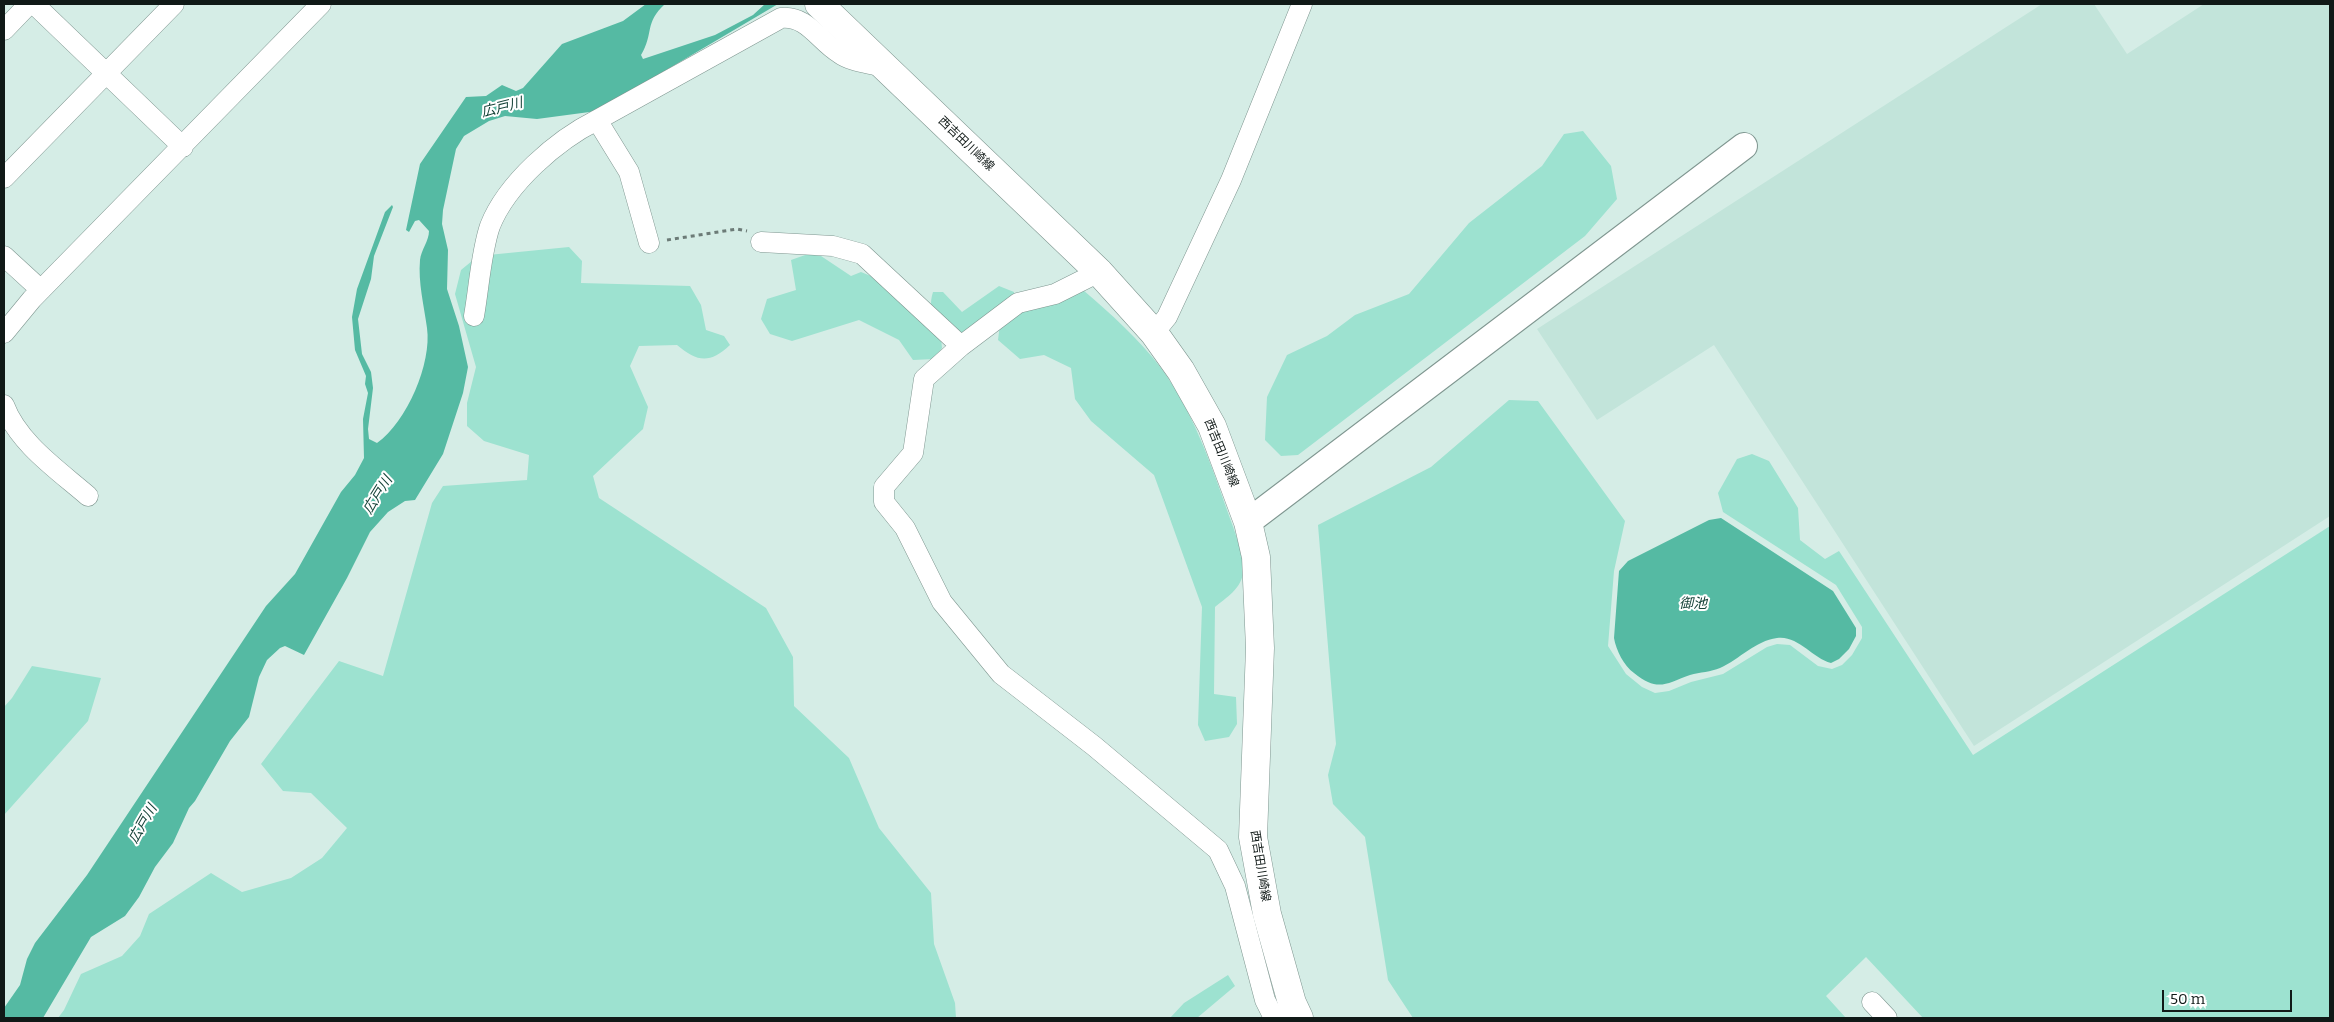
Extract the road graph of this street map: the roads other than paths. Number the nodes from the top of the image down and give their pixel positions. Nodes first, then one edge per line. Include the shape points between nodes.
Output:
1 (29, 4) edge
2 (34, 4) edge
3 (174, 4) edge
4 (321, 4) edge
5 (819, 4) edge
6 (1302, 4) edge
7 (4, 30) edge
8 (885, 67) junction
9 (105, 74) junction
10 (597, 120) junction
11 (1744, 146) dead end
12 (183, 147) junction
13 (4, 178) edge
14 (761, 242) road end
15 (649, 243) road end
16 (4, 256) edge
17 (1099, 272) junction
18 (41, 290) junction
19 (474, 316) dead end
20 (4, 333) edge
21 (1154, 333) junction
22 (961, 346) junction
23 (4, 405) edge
24 (88, 496) dead end
25 (1248, 522) junction
26 (1872, 1002) dead end
27 (1274, 1018) edge
28 (1299, 1018) edge
29 (1888, 1018) edge

1 - 7 street
2 - 9 street
3 - 9 street
4 - 12 street
5 - 8 main road, 西吉田川崎線
6 - 21 street via 1231,180 1167,317
8 - 10 street via 848,58 797,19 781,18
8 - 17 main road, 西吉田川崎線
9 - 12 street
9 - 13 street
10 - 15 street via 629,172
10 - 19 street via 551,149 526,174 500,209 488,234
11 - 25 street
12 - 18 street
14 - 22 street via 832,246 862,254
16 - 18 street
17 - 21 main road, 西吉田川崎線
17 - 22 street via 1055,294 1018,303
18 - 20 street
21 - 25 main road, 西吉田川崎線 via 1181,370 1212,426
22 - 27 street via 924,379 913,453 884,486 884,502 905,528 942,602 1001,674 1094,746 1218,850 1235,886 1265,1000
23 - 24 street via 7,415 32,447
25 - 28 main road, 西吉田川崎線 via 1256,557 1260,606 1253,838 1267,914
26 - 29 street

